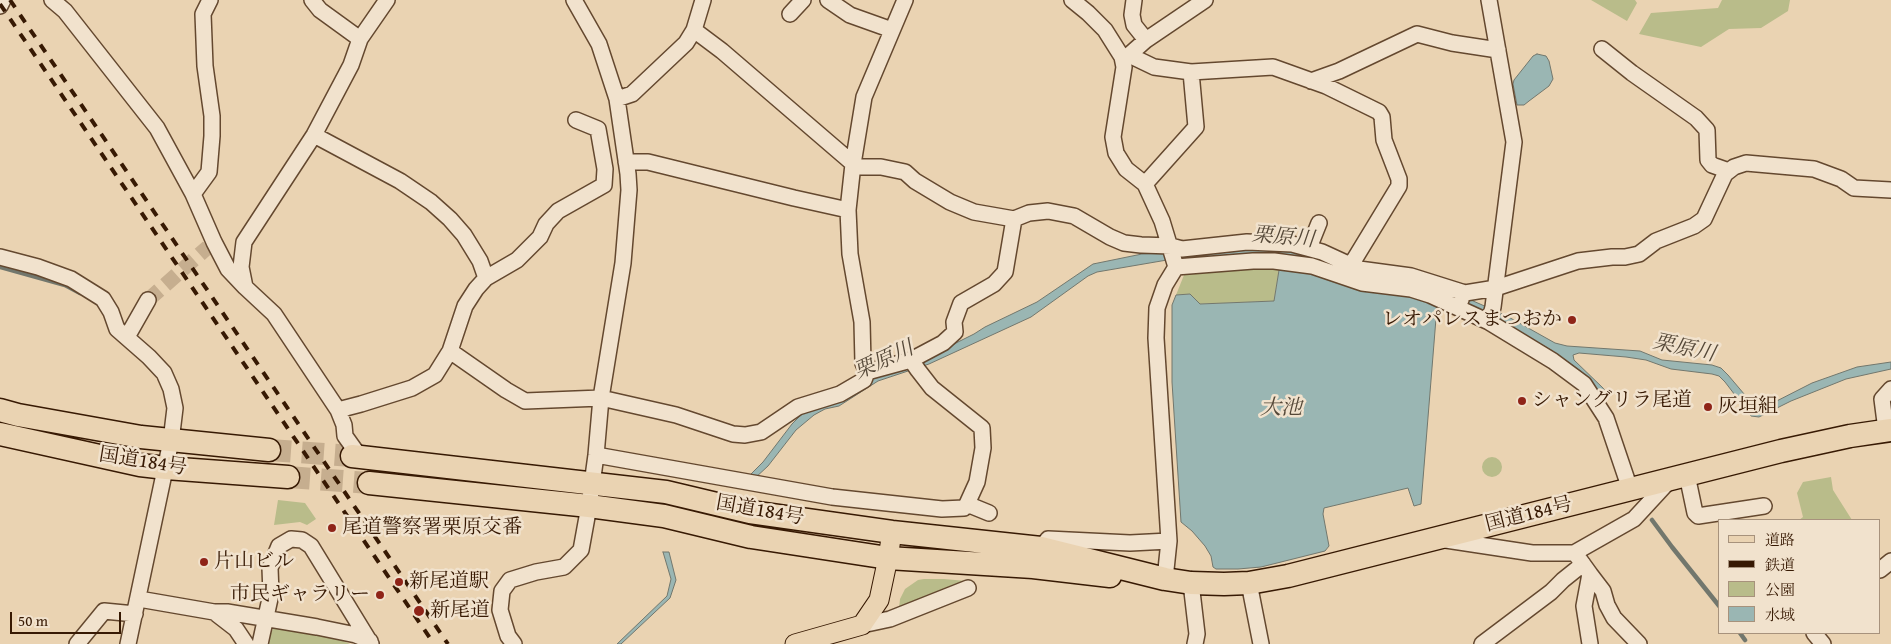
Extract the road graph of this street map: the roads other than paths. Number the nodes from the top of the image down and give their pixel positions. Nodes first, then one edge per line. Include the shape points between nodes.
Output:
1 (3, 0) edge
2 (52, 0) edge
3 (210, 0) edge
4 (312, 0) edge
5 (387, 0) edge
6 (574, 0) edge
7 (703, 0) edge
8 (802, 0) edge
9 (828, 0) edge
10 (905, 0) edge
11 (1072, 0) edge
12 (1134, 0) edge
13 (1205, 0) edge
14 (1489, 0) edge
15 (0, 6) edge
16 (790, 14) dead end
17 (694, 30) junction
18 (892, 30) junction
19 (360, 39) junction
20 (1146, 40) junction
21 (1602, 49) dead end
22 (1498, 50) junction
23 (1125, 56) junction
24 (1191, 72) junction
25 (1311, 81) junction
26 (617, 99) junction
27 (576, 120) dead end
28 (314, 135) junction
29 (626, 162) junction
30 (853, 164) junction
31 (1729, 171) junction
32 (1144, 184) junction
33 (604, 185) junction
34 (629, 190) junction
35 (1891, 190) edge
36 (194, 194) junction
37 (848, 210) junction
38 (1014, 218) junction
39 (1319, 223) dead end
40 (1171, 247) junction
41 (1309, 248) junction
42 (0, 257) edge
43 (1175, 265) junction
44 (1351, 265) junction
45 (486, 278) junction
46 (244, 287) junction
47 (1496, 288) junction
48 (148, 300) tunnel mouth
49 (1462, 300) junction
50 (1491, 316) junction
51 (127, 337) junction
52 (450, 351) junction
53 (914, 364) junction
54 (868, 372) junction
55 (1891, 389) edge
56 (601, 398) junction
57 (0, 410) edge
58 (338, 410) junction
59 (1889, 430) edge
60 (0, 434) edge
61 (171, 441) junction
62 (269, 450) tunnel mouth
63 (596, 455) junction
64 (356, 457) joint
65 (166, 468) junction
66 (288, 477) tunnel mouth
67 (1679, 477) junction
68 (369, 483) tunnel mouth
69 (593, 483) junction
70 (1630, 489) junction
71 (967, 504) junction
72 (590, 506) junction
73 (1764, 506) dead end
74 (989, 513) dead end
75 (892, 532) junction
76 (1438, 538) junction
77 (1168, 541) junction
78 (1041, 548) junction
79 (888, 558) junction
80 (1891, 561) edge
81 (1583, 564) junction
82 (1881, 569) edge
83 (1165, 579) junction
84 (1191, 583) junction
85 (1249, 583) junction
86 (968, 588) dead end
87 (139, 599) junction
88 (214, 612) junction
89 (135, 614) junction
90 (266, 618) junction
91 (862, 625) junction
92 (1815, 634) edge
93 (818, 641) edge
94 (370, 642) edge
95 (77, 644) edge
96 (128, 644) edge
97 (246, 644) edge
98 (260, 644) edge
99 (514, 644) edge
100 (795, 644) edge
101 (1195, 644) edge
102 (1261, 644) edge
103 (1482, 644) edge
104 (1590, 644) edge
105 (1639, 644) edge
106 (1824, 644) edge

1 - 15 street
2 - 36 street via 65,11 157,128
3 - 36 street via 203,14 212,136 209,172
4 - 19 street via 320,10
5 - 19 street
6 - 26 street via 598,44
7 - 17 street
8 - 16 street
9 - 18 street via 850,15
10 - 18 street
11 - 23 street via 1105,30
12 - 20 street via 1134,25
13 - 20 street
14 - 22 street
17 - 26 street via 686,43 632,94
17 - 30 street
18 - 30 street via 864,97
19 - 28 street via 351,64
20 - 23 street
21 - 31 street via 1696,118 1707,130 1708,160 1712,165
22 - 25 street via 1417,34
22 - 47 street via 1514,142
23 - 24 street via 1154,67
23 - 32 street via 1113,137 1116,153 1126,169
24 - 25 street via 1273,68
24 - 32 street via 1196,127
25 - 44 street via 1379,112 1386,146 1399,179 1399,186
26 - 29 street
27 - 33 street via 598,129 605,169
28 - 45 street via 400,181 431,202 464,235
28 - 46 street via 244,242 241,267
29 - 34 street
29 - 37 street via 648,162
30 - 37 street
30 - 38 street via 856,167 905,172 950,202 974,212
31 - 35 street via 1746,163 1814,168 1854,188
31 - 47 street via 1704,219 1656,241 1639,254 1578,261
32 - 40 street
33 - 34 street
33 - 45 street via 558,211 546,224 540,238 516,260
34 - 56 street via 623,262
36 - 46 street via 211,244
37 - 54 street via 850,254 862,322 863,364
38 - 40 street via 1048,211 1074,216 1124,243
38 - 53 street via 1005,272 994,284 962,303 954,322 955,332
39 - 41 street
40 - 41 street via 1182,249 1247,242
40 - 43 street
41 - 44 street
42 - 51 street via 38,266 85,287 103,299 117,329
43 - 49 street via 1253,261 1296,264 1312,266 1362,283
43 - 77 street via 1157,308 1156,338
44 - 49 street via 1368,271 1411,276
45 - 52 street via 465,306
46 - 58 street via 274,314
47 - 49 street
47 - 50 street
48 - 51 street
49 - 50 street
50 - 70 street via 1584,384 1606,418
51 - 61 street via 164,374 171,389 175,408
52 - 56 street via 525,401
52 - 58 street via 435,375 412,388
53 - 54 street
53 - 71 street via 932,388 982,428 983,448 977,482
54 - 56 street via 864,380 840,394 798,407 761,432 745,435
55 - 59 street via 1882,398
56 - 63 street
57 - 61 highway, 国道184号
58 - 64 street via 345,436
59 - 67 highway, 国道184号 via 1781,451
60 - 65 highway, 国道184号
61 - 62 highway, 国道184号
61 - 65 street
63 - 69 street
63 - 71 street via 832,497 942,510 964,508
64 - 69 highway, 国道184号
65 - 66 highway, 国道184号
65 - 87 street
67 - 70 highway, 国道184号
67 - 73 street via 1698,516
67 - 81 street
68 - 72 highway, 国道184号
69 - 72 street
69 - 75 highway, 国道184号 via 666,492 750,512
70 - 76 highway, 国道184号
71 - 74 street
72 - 79 highway, 国道184号 via 664,516 751,537
72 - 99 street via 581,550 564,567 510,580 502,591 500,610 508,636
75 - 78 highway, 国道184号
75 - 79 main road
76 - 81 street via 1532,552
76 - 85 highway, 国道184号
77 - 78 street via 1130,543 1048,539
77 - 83 street
78 - 83 highway, 国道184号
79 - 83 highway, 国道184号
79 - 91 main road via 879,600
80 - 82 street
81 - 103 street via 1552,592
81 - 104 street via 1584,606
81 - 105 street via 1603,591 1614,618
83 - 84 highway, 国道184号
84 - 85 highway, 国道184号
84 - 101 street via 1197,634
85 - 102 street
86 - 91 street via 890,619
87 - 88 street
87 - 89 street
88 - 90 street
88 - 97 street via 236,629
89 - 95 street via 104,611
89 - 96 street
90 - 94 street via 317,627
90 - 94 street via 274,556 279,546 291,539 302,540 310,546
90 - 98 street
91 - 93 main road
92 - 106 street
93 - 100 main road

